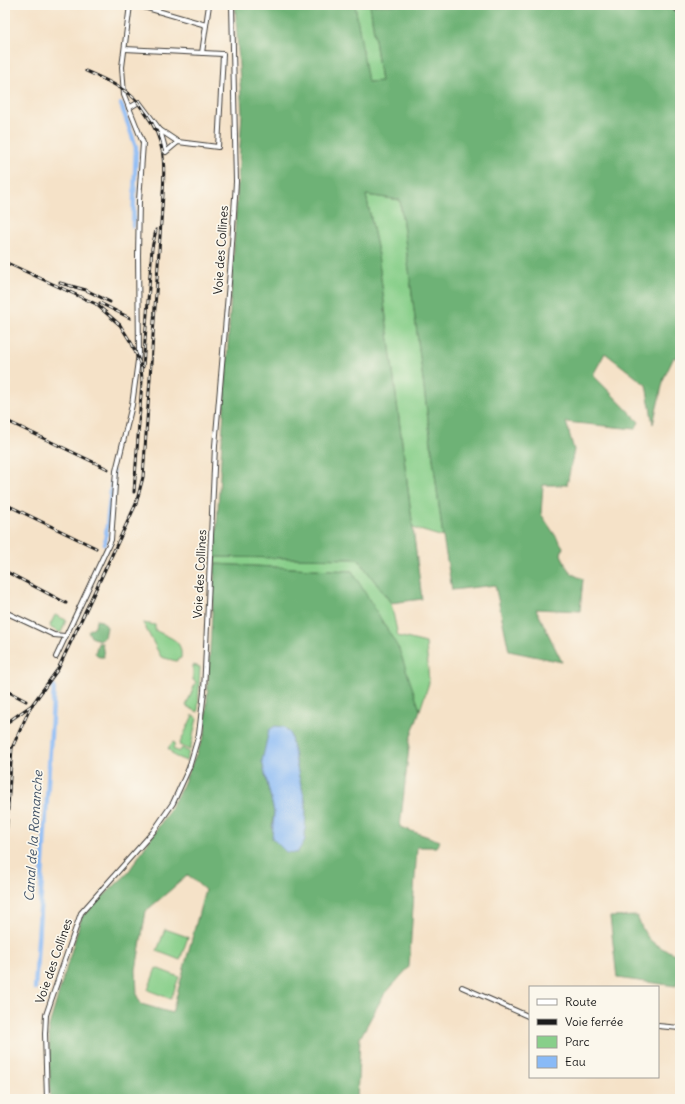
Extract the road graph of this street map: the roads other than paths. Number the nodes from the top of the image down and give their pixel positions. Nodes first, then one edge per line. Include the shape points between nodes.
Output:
1 (130, 5) edge
2 (137, 5) edge
3 (209, 5) edge
4 (232, 5) edge
5 (673, 5) edge
6 (680, 11) edge
7 (206, 25) junction
8 (125, 49) junction
9 (202, 53) junction
10 (129, 108) junction
11 (160, 130) junction
12 (178, 142) junction
13 (5, 612) edge
14 (65, 636) junction
15 (56, 657) dead end
16 (462, 987) dead end
17 (529, 1017) edge
18 (659, 1026) edge
19 (680, 1028) edge
20 (47, 1099) edge

1 - 8 street
2 - 7 street
3 - 7 street
4 - 20 street, Voie des Collines via 236,182 215,446 204,692 199,734 189,768 173,803 153,832 81,913 46,1015
5 - 6 street
7 - 9 street
8 - 9 street
8 - 10 street via 122,67 124,95
9 - 12 street via 223,54 218,147
10 - 11 street via 139,102
10 - 14 street via 143,144 138,239 139,353 132,405 116,471 111,540
11 - 12 street
11 - 12 street via 166,152
13 - 14 street via 54,635
14 - 15 street
16 - 17 street
18 - 19 street

